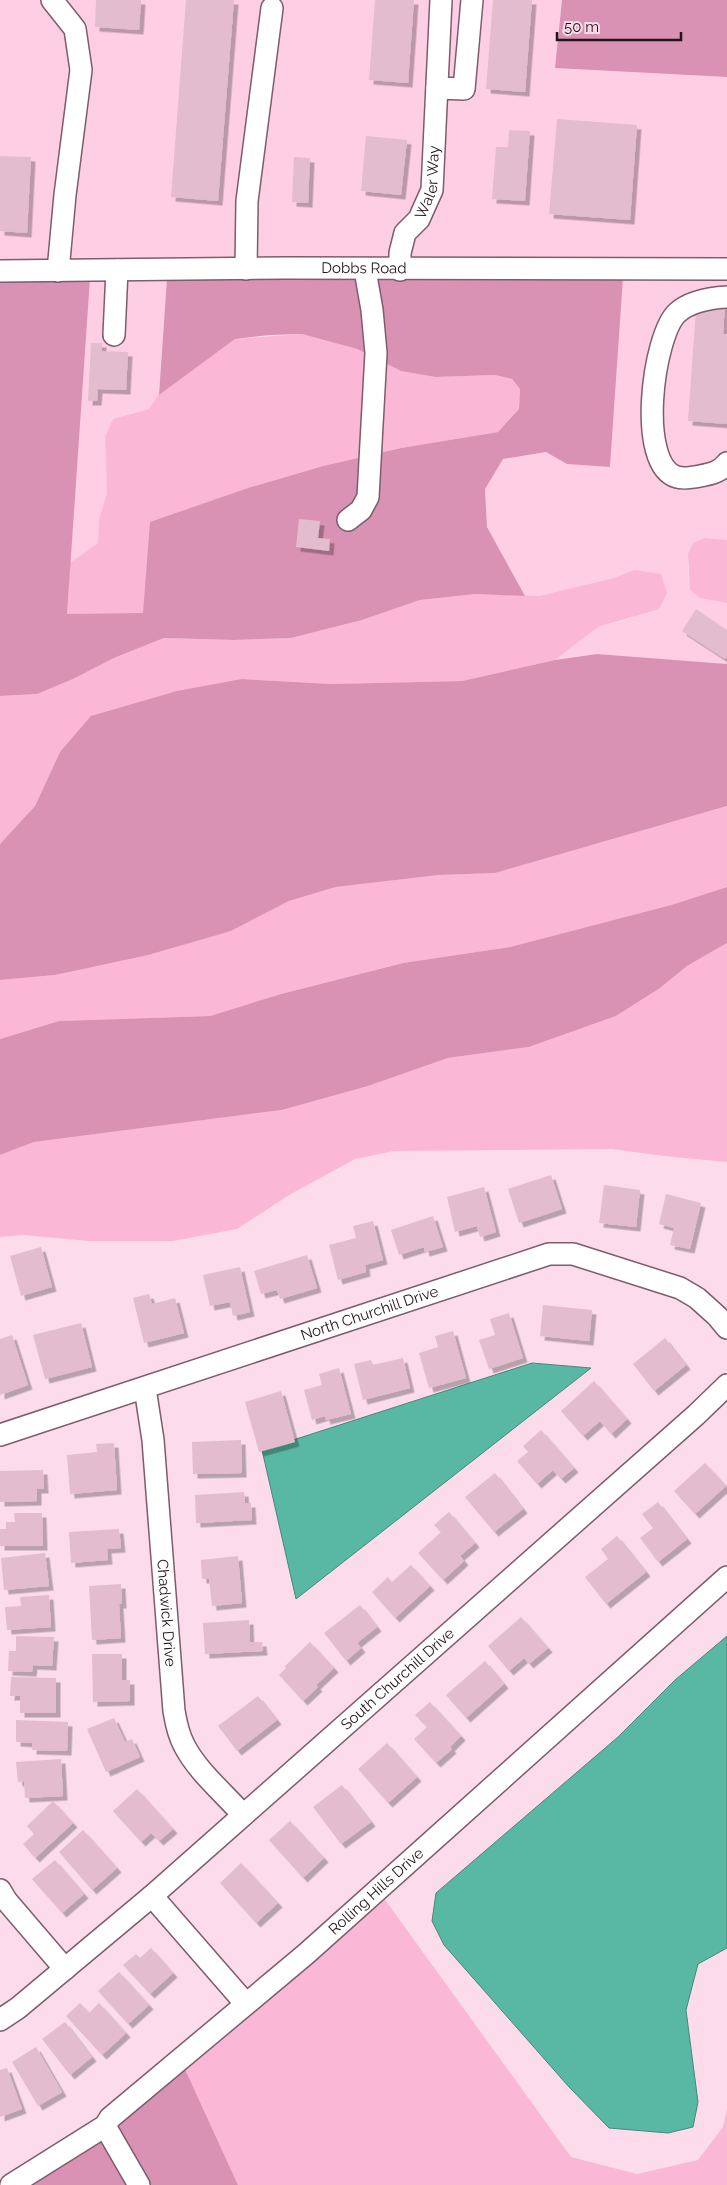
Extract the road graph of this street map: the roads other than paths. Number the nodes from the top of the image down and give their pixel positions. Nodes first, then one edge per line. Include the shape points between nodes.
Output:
1 (52, 0) edge
2 (441, 0) edge
3 (472, 0) edge
4 (272, 8) dead end
5 (437, 88) junction
6 (246, 269) junction
7 (727, 269) edge
8 (117, 270) junction
9 (365, 270) junction
10 (400, 270) junction
11 (0, 271) edge
12 (58, 271) junction
13 (727, 297) edge
14 (114, 335) dead end
15 (727, 463) edge
16 (348, 520) dead end
17 (727, 1328) edge
18 (727, 1385) edge
19 (145, 1388) junction
20 (0, 1435) edge
21 (727, 1577) edge
22 (243, 1815) junction
23 (0, 1890) edge
24 (152, 1896) junction
25 (65, 1969) junction
26 (246, 2004) junction
27 (0, 2020) edge
28 (105, 2126) junction
29 (10, 2185) edge
30 (139, 2185) edge

1 - 12 street via 75,29 81,70
2 - 5 street, Waler Way
3 - 5 street via 464,89
4 - 6 street via 247,201
5 - 10 street, Waler Way via 432,190 419,219 405,233
6 - 8 street, Dobbs Road
6 - 9 street, Dobbs Road
7 - 10 street, Dobbs Road
8 - 12 street, Dobbs Road
8 - 14 street
9 - 10 street, Dobbs Road
9 - 16 street via 376,353 368,497 362,510
11 - 12 street, Dobbs Road
13 - 15 street via 690,304 676,314 664,334 655,373 652,410 653,436 659,457 677,477 698,477 721,470
17 - 19 street, North Churchill Drive via 697,1298 680,1288 573,1254 549,1254
18 - 22 street, South Churchill Drive
19 - 20 street, North Churchill Drive
19 - 22 street, Chadwick Drive via 153,1440 178,1729 194,1760
21 - 26 street, Rolling Hills Drive
22 - 24 street, South Churchill Drive
23 - 25 street
24 - 25 street, South Churchill Drive
24 - 26 street
25 - 27 street
26 - 28 street, Rolling Hills Drive via 110,2118
28 - 29 street, Rolling Hills Drive
28 - 30 street

